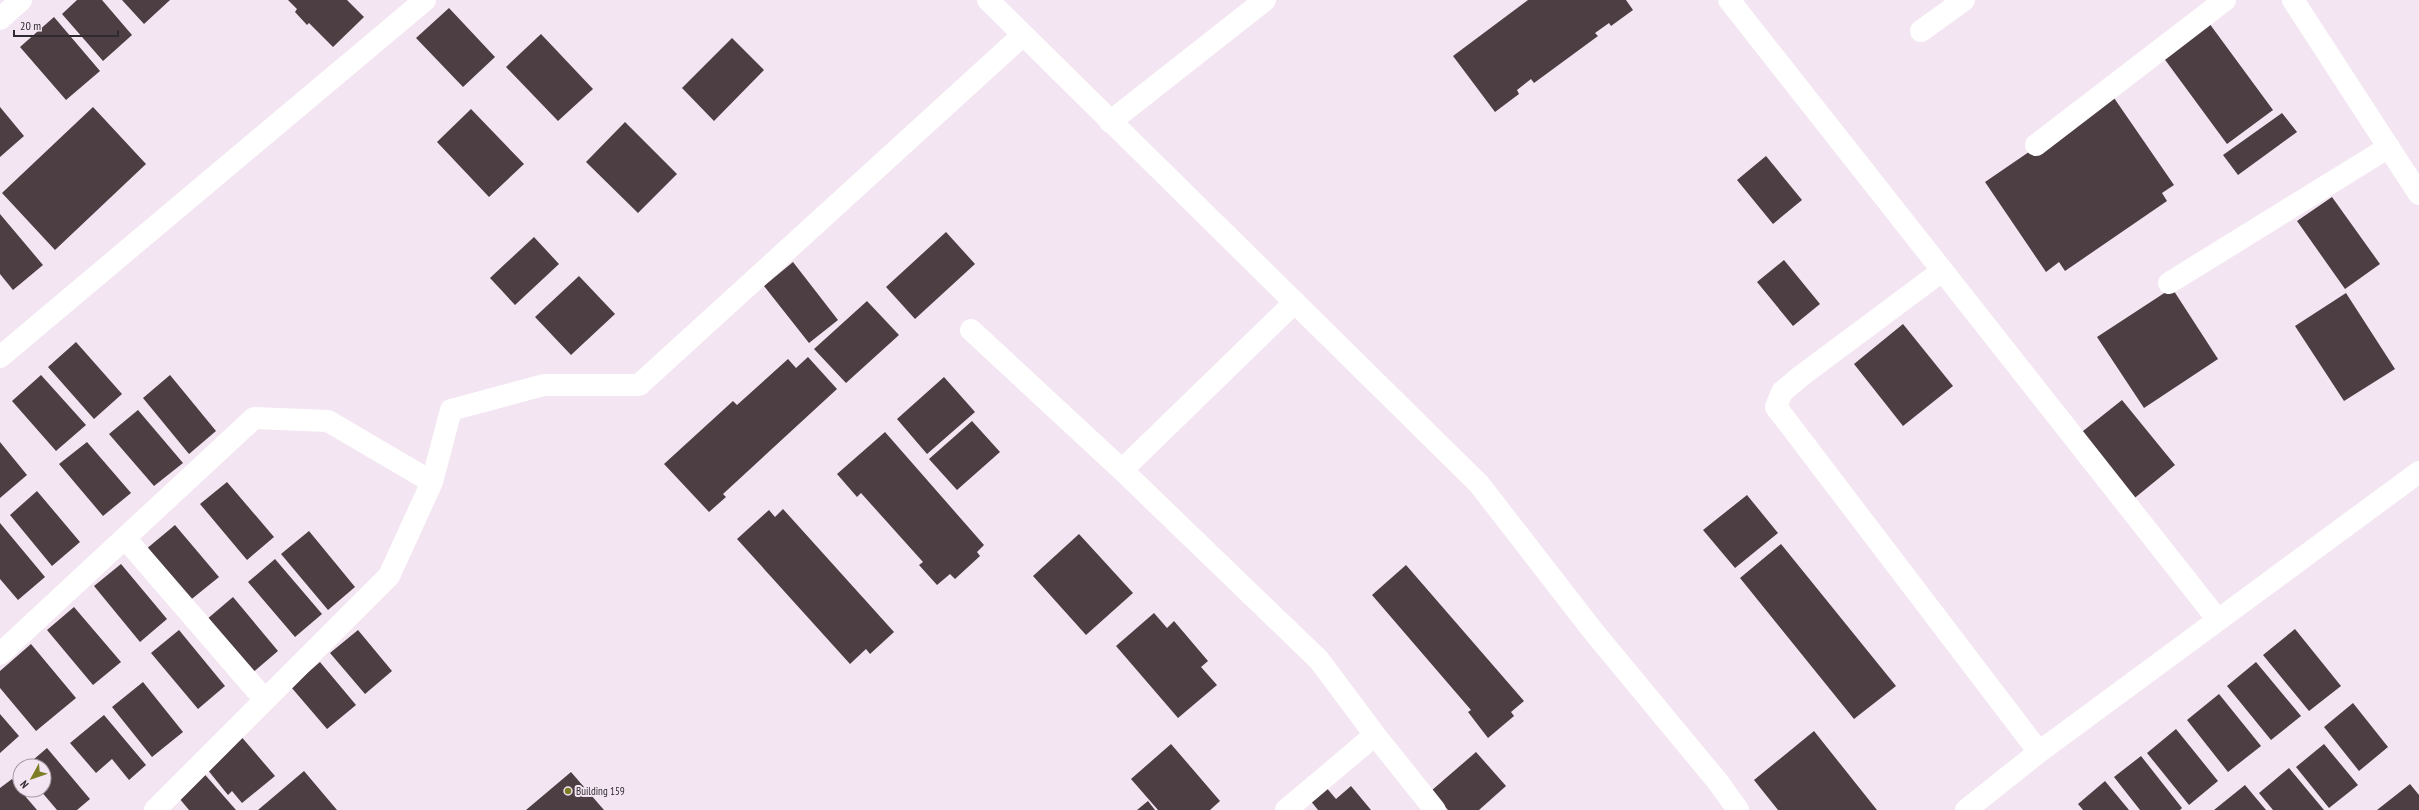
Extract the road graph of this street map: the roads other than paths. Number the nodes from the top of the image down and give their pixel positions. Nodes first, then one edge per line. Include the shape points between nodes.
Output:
1 (21, 0) edge
2 (425, 0) edge
3 (988, 0) edge
4 (1265, 0) edge
5 (1729, 0) edge
6 (1964, 0) edge
7 (2225, 0) edge
8 (2293, 0) edge
9 (0, 19) edge
10 (1921, 31) dead end
11 (1023, 35) junction
12 (1110, 122) junction
13 (2036, 145) dead end
14 (2389, 147) junction
15 (2419, 194) edge
16 (1942, 271) junction
17 (2169, 283) dead end
18 (1295, 302) junction
19 (971, 330) dead end
20 (2, 349) edge
21 (1122, 470) junction
22 (2419, 472) edge
23 (432, 482) junction
24 (125, 538) junction
25 (2218, 620) junction
26 (0, 654) edge
27 (265, 700) junction
28 (1375, 735) junction
29 (2038, 752) junction
30 (155, 810) edge
31 (1286, 810) edge
32 (1435, 810) edge
33 (1738, 810) edge
34 (1966, 810) edge

1 - 9 street
2 - 20 street
3 - 11 street
4 - 12 street
5 - 16 street
6 - 10 street
7 - 13 street
8 - 14 street
11 - 12 street
11 - 23 street via 639,385 544,385 451,410
12 - 18 street
14 - 15 street
14 - 17 street
16 - 25 street
16 - 29 street via 1801,376 1782,392 1776,407
18 - 21 street
18 - 33 street via 1479,484
19 - 21 street
21 - 28 street via 1319,660
22 - 25 street
23 - 24 street via 328,421 254,418
23 - 27 street via 390,576
24 - 26 street
24 - 27 street
25 - 29 street
27 - 30 street
28 - 31 street
28 - 32 street
29 - 34 street

